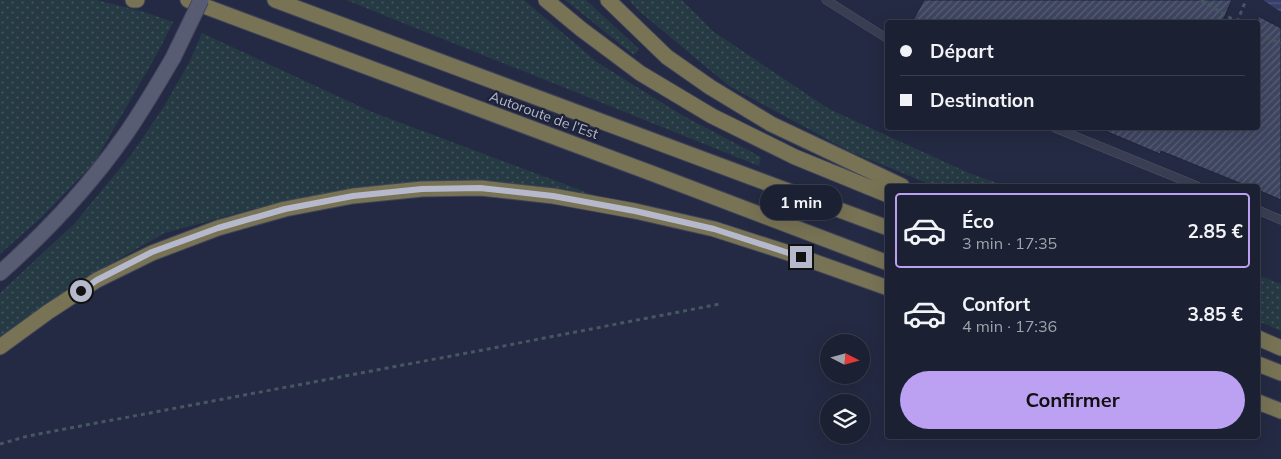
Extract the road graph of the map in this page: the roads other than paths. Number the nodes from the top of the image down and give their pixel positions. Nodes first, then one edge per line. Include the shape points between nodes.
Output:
1 (188, 0) edge
2 (201, 0) edge
3 (275, 0) edge
4 (546, 0) edge
5 (608, 0) edge
6 (826, 0) edge
7 (885, 38) edge
8 (1060, 130) edge
9 (898, 184) edge
10 (1192, 184) edge
11 (885, 194) edge
12 (1260, 211) edge
13 (1281, 220) edge
14 (885, 227) edge
15 (885, 262) edge
16 (0, 272) edge
17 (885, 287) edge
18 (1260, 339) edge
19 (0, 347) edge
20 (1281, 348) edge
21 (1260, 365) edge
22 (1281, 373) edge
23 (1260, 403) edge
24 (1260, 411) edge
25 (1281, 411) edge
26 (1281, 417) edge

1 - 15 highway, Autoroute de l’Est
2 - 16 main road, bridge via 173,58 102,167 54,223
3 - 14 highway, Autoroute de l’Est
4 - 11 highway via 640,73 712,116
5 - 9 highway via 667,58 710,88 771,124
6 - 7 lane
8 - 10 lane
12 - 13 lane
17 - 19 highway via 714,229 635,211 553,196 480,188 422,189 353,196 285,209 218,228 152,252 97,280
18 - 20 highway
21 - 22 highway
23 - 25 highway
24 - 26 highway

